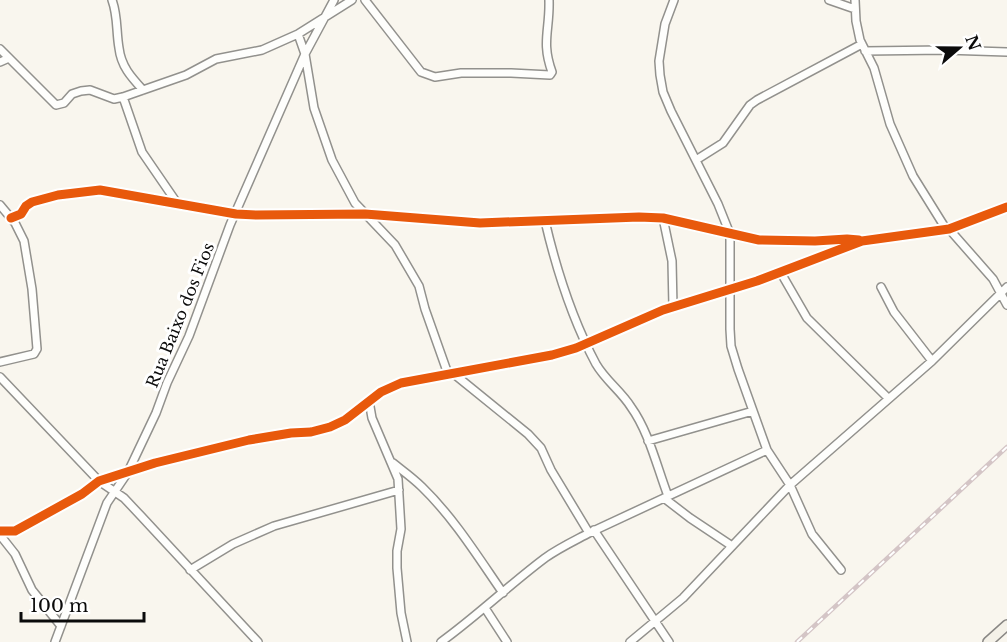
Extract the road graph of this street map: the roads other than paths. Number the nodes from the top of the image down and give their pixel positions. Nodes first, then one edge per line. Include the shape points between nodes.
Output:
1 (112, 0) edge
2 (334, 0) edge
3 (352, 0) edge
4 (365, 0) edge
5 (549, 0) edge
6 (674, 0) edge
7 (829, 0) edge
8 (855, 0) edge
9 (855, 9) junction
10 (323, 18) junction
11 (298, 34) junction
12 (863, 48) junction
13 (0, 49) edge
14 (1007, 52) edge
15 (305, 54) junction
16 (9, 58) junction
17 (0, 62) edge
18 (142, 90) junction
19 (123, 97) junction
20 (696, 160) junction
21 (177, 203) junction
22 (0, 205) edge
23 (1007, 207) edge
24 (236, 214) junction
25 (365, 214) junction
26 (11, 218) junction
27 (663, 218) junction
28 (545, 221) junction
29 (947, 229) junction
30 (730, 234) junction
31 (862, 241) junction
32 (781, 273) junction
33 (881, 287) dead end
34 (1007, 287) edge
35 (731, 290) junction
36 (1000, 293) junction
37 (1007, 305) edge
38 (673, 307) junction
39 (587, 343) junction
40 (932, 361) junction
41 (0, 362) edge
42 (451, 374) junction
43 (0, 377) edge
44 (888, 398) junction
45 (369, 401) junction
46 (753, 411) junction
47 (648, 441) junction
48 (767, 450) junction
49 (391, 461) junction
50 (128, 472) junction
51 (99, 481) junction
52 (790, 485) junction
53 (399, 490) junction
54 (115, 491) junction
55 (666, 497) junction
56 (591, 531) junction
57 (0, 533) edge
58 (732, 546) junction
59 (190, 570) junction
60 (841, 570) dead end
61 (503, 593) junction
62 (485, 608) junction
63 (656, 620) junction
64 (61, 626) junction
65 (1006, 628) edge
66 (55, 642) edge
67 (258, 642) edge
68 (407, 642) edge
69 (441, 642) edge
70 (507, 642) edge
71 (630, 642) edge
72 (669, 642) edge
73 (988, 642) edge

1 - 18 street via 118,47 129,75
2 - 10 street, Rua Baixo dos Fios
3 - 10 street
4 - 5 street via 421,72 435,77 461,73 551,74 545,44
6 - 20 street via 662,36 660,75 671,111
7 - 9 street
8 - 9 street
9 - 12 street
10 - 11 street
10 - 15 street, Rua Baixo dos Fios
11 - 15 street
11 - 18 street via 262,51 216,59 186,75
12 - 14 street
12 - 20 street via 757,100 723,143
12 - 29 street via 874,68 904,158
13 - 16 street
15 - 24 street, Rua Baixo dos Fios
15 - 25 street via 324,143 350,195
16 - 17 street
16 - 19 street via 56,105 64,104 72,94 81,91 90,90 114,99
18 - 19 street
19 - 21 street via 142,152
20 - 30 street
21 - 24 street
21 - 26 street via 100,190 32,202
22 - 26 street
23 - 29 street
24 - 25 street
24 - 50 street, Rua Baixo dos Fios via 189,336
25 - 28 street via 480,223
25 - 42 street via 395,245 419,286
26 - 41 street via 27,255 37,349 34,354
27 - 28 street
27 - 30 street
27 - 38 street via 672,261
28 - 39 street via 564,288
29 - 31 street
29 - 36 street via 984,268
30 - 31 street via 759,240
30 - 35 street
31 - 32 street
32 - 35 street
32 - 44 street via 807,318
33 - 40 street via 894,312
34 - 36 street
35 - 38 street
35 - 46 street via 731,346
36 - 37 street
36 - 40 street
38 - 39 street
39 - 42 street via 552,355
39 - 47 street via 606,380 632,408
40 - 44 street
42 - 45 street via 401,383
42 - 56 street via 541,448
43 - 51 street
44 - 52 street
45 - 49 street via 372,418
45 - 50 street via 330,427 249,440
46 - 47 street
46 - 48 street
47 - 55 street
48 - 52 street
48 - 55 street
49 - 53 street
49 - 61 street via 444,510
50 - 51 street
50 - 54 street, Rua Baixo dos Fios
51 - 54 street
51 - 57 street via 15,531
52 - 58 street
52 - 60 street via 812,534
53 - 59 street via 274,526 233,544
53 - 68 street via 397,568
54 - 59 street
54 - 64 street, Rua Baixo dos Fios
55 - 56 street
55 - 58 street
56 - 61 street via 545,558
56 - 63 street
57 - 64 street via 32,590
58 - 63 street via 683,598
59 - 67 street
61 - 62 street
62 - 69 street
62 - 70 street
63 - 71 street
63 - 72 street
64 - 66 street, Rua Baixo dos Fios
65 - 73 street

